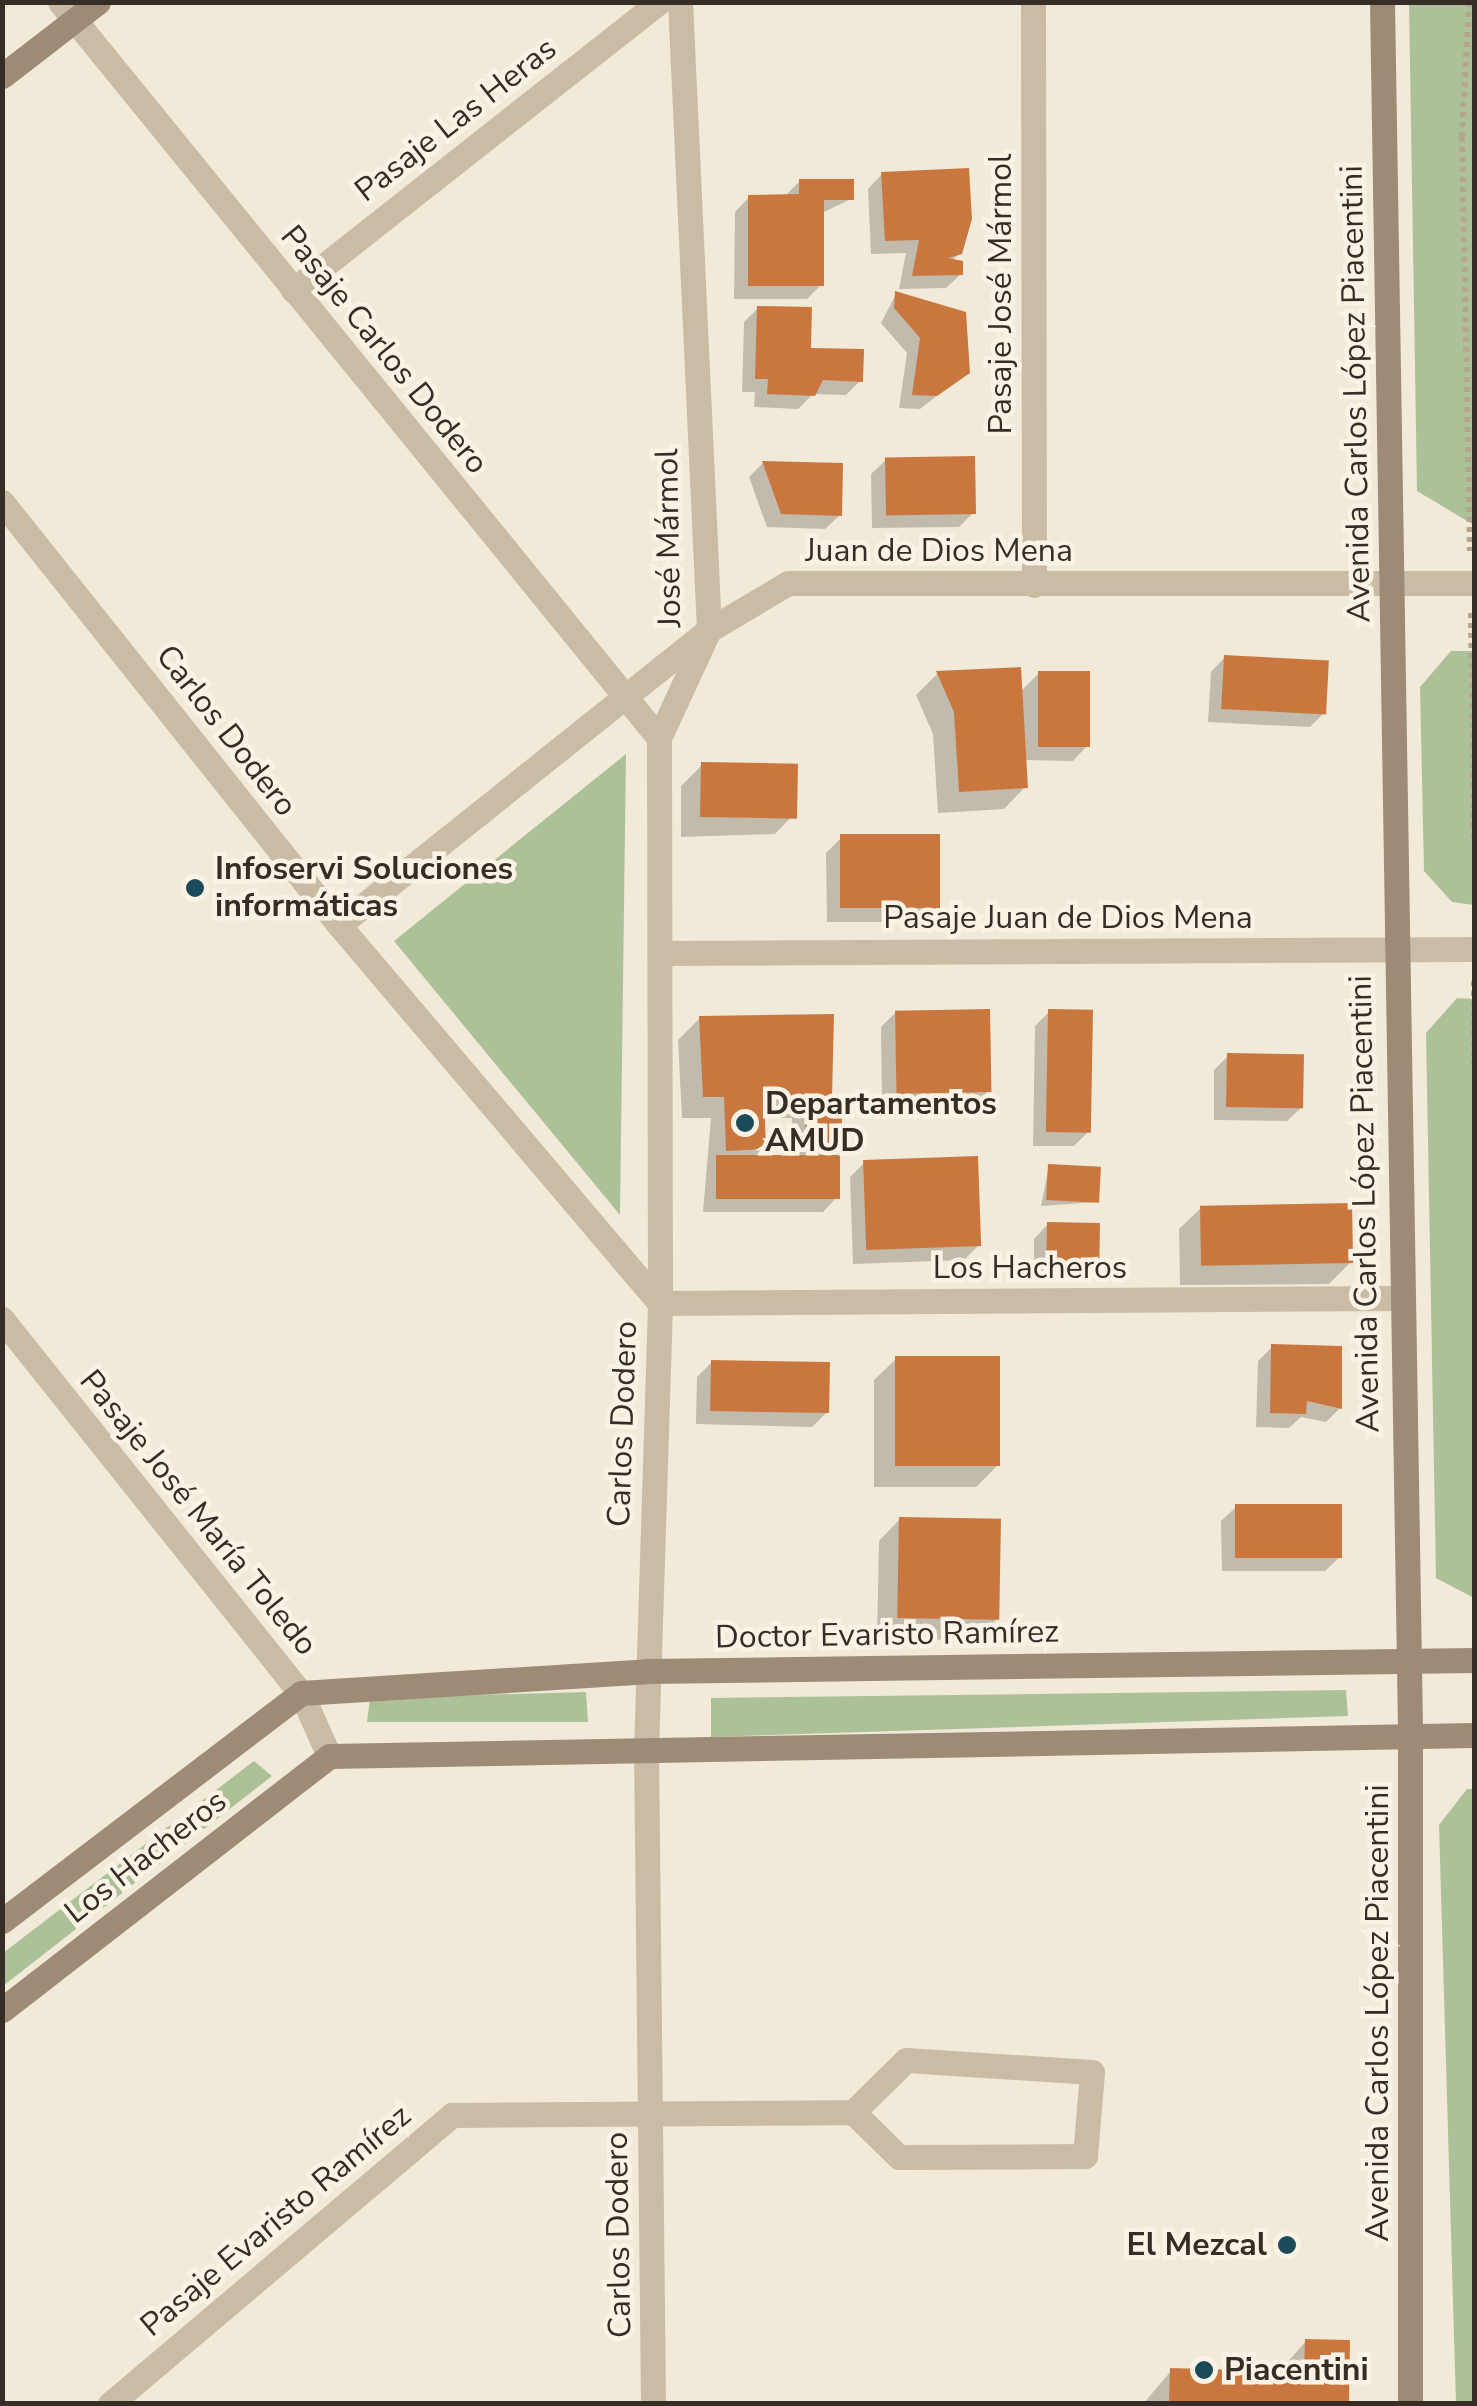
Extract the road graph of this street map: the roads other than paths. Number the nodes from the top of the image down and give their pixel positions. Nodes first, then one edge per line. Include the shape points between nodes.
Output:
1 (98, 2) edge
2 (659, 2) edge
3 (680, 2) edge
4 (1033, 2) edge
5 (1382, 2) edge
6 (67, 12) edge
7 (2, 76) edge
8 (293, 290) junction
9 (2, 502) edge
10 (1392, 582) junction
11 (1472, 583) edge
12 (1034, 585) junction
13 (708, 630) junction
14 (627, 698) junction
15 (659, 738) junction
16 (339, 925) junction
17 (1392, 949) junction
18 (1474, 949) edge
19 (662, 953) junction
20 (1400, 1298) junction
21 (660, 1302) junction
22 (2, 1320) edge
23 (1405, 1660) junction
24 (1474, 1660) edge
25 (647, 1672) junction
26 (301, 1694) junction
27 (1410, 1735) junction
28 (1474, 1735) edge
29 (646, 1751) junction
30 (329, 1756) junction
31 (2, 1921) edge
32 (2, 2010) edge
33 (650, 2112) junction
34 (853, 2112) junction
35 (110, 2404) edge
36 (653, 2404) edge
37 (1410, 2404) edge

1 - 6 main road
2 - 8 street, Pasaje Las Heras
3 - 13 street, José Mármol
4 - 12 street, Pasaje José Mármol
5 - 10 main road, Avenida Carlos López Piacentini
6 - 7 main road
6 - 8 street, Pasaje Carlos Dodero
8 - 14 street, Pasaje Carlos Dodero
9 - 16 street, Carlos Dodero
10 - 11 street, Juan de Dios Mena
10 - 12 street, Juan de Dios Mena
10 - 17 main road, Avenida Carlos López Piacentini
12 - 13 street, Juan de Dios Mena via 788,583
13 - 14 street, Juan de Dios Mena
13 - 15 street, José Mármol
14 - 15 street, Pasaje Carlos Dodero
14 - 16 street, Juan de Dios Mena
15 - 19 street, José Mármol
16 - 21 street, Carlos Dodero
17 - 18 street, Pasaje Juan de Dios Mena
17 - 19 street, Pasaje Juan de Dios Mena
17 - 20 main road, Avenida Carlos López Piacentini
19 - 21 street, José Mármol
20 - 21 street, Los Hacheros
20 - 23 main road, Avenida Carlos López Piacentini
21 - 25 street, Carlos Dodero
22 - 26 street, Pasaje José María Toledo
23 - 24 main road, Doctor Evaristo Ramírez
23 - 25 main road, Doctor Evaristo Ramírez
23 - 27 main road, Avenida Carlos López Piacentini
25 - 26 main road, Doctor Evaristo Ramírez
25 - 29 street, Carlos Dodero
26 - 30 street, Pasaje José María Toledo
26 - 31 main road, Los Hacheros
27 - 28 main road
27 - 29 main road
27 - 37 main road, Avenida Carlos López Piacentini
29 - 30 main road
29 - 33 street, Carlos Dodero
30 - 32 main road, Los Hacheros
33 - 34 street, Pasaje Evaristo Ramírez
33 - 35 street, Pasaje Evaristo Ramírez via 452,2115
33 - 36 street, Carlos Dodero
34 - 34 street via 906,2060 1092,2072 1085,2156 899,2156

